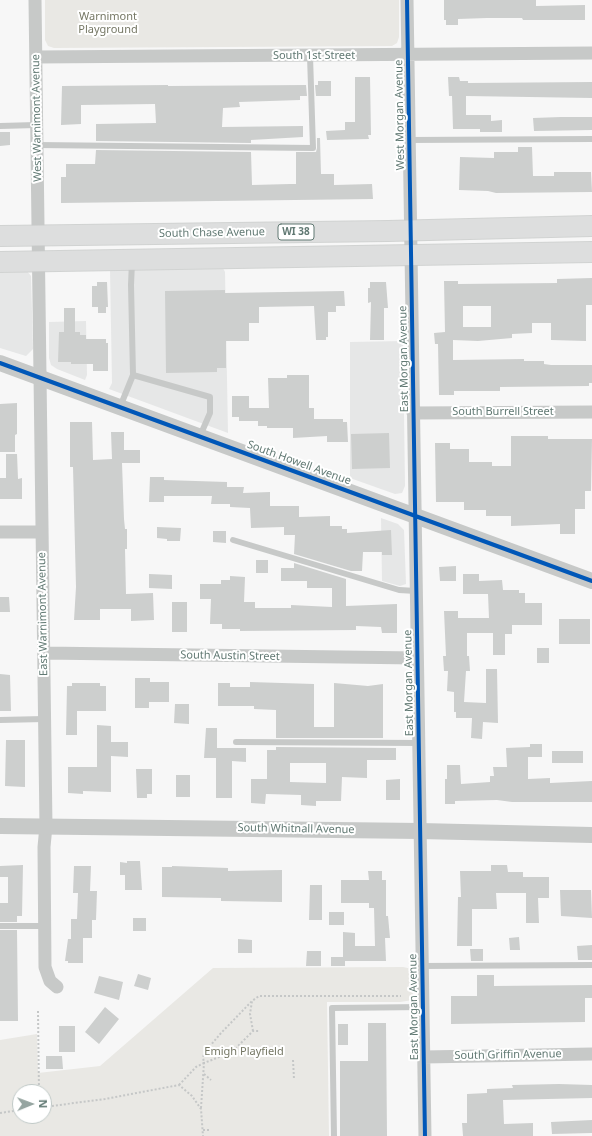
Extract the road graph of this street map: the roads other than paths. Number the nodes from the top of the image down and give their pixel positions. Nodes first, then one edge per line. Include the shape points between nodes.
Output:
1 (35, 0) edge
2 (407, 0) edge
3 (592, 53) edge
4 (408, 55) junction
5 (310, 56) junction
6 (36, 57) junction
7 (36, 125) junction
8 (0, 126) edge
9 (592, 139) edge
10 (409, 140) junction
11 (37, 145) junction
12 (592, 226) edge
13 (410, 230) junction
14 (132, 234) junction
15 (0, 236) edge
16 (38, 236) junction
17 (592, 252) edge
18 (411, 256) junction
19 (39, 260) junction
20 (132, 260) junction
21 (0, 262) edge
22 (0, 363) edge
23 (133, 375) junction
24 (40, 378) junction
25 (120, 407) junction
26 (592, 412) edge
27 (414, 413) junction
28 (200, 436) junction
29 (415, 516) junction
30 (0, 532) edge
31 (42, 532) junction
32 (233, 540) dead end
33 (592, 580) edge
34 (416, 590) junction
35 (44, 653) junction
36 (417, 658) junction
37 (44, 719) junction
38 (0, 720) edge
39 (236, 742) dead end
40 (419, 743) junction
41 (0, 826) edge
42 (46, 826) junction
43 (420, 831) junction
44 (592, 835) edge
45 (0, 926) edge
46 (44, 926) junction
47 (592, 965) edge
48 (422, 966) junction
49 (57, 987) dead end
50 (423, 1007) junction
51 (592, 1054) edge
52 (424, 1057) junction
53 (334, 1136) edge
54 (425, 1136) edge

1 - 6 street, West Warnimont Avenue
2 - 4 street, West Morgan Avenue
3 - 4 street, South 1st Street
4 - 5 street, South 1st Street
4 - 10 street, West Morgan Avenue
5 - 6 street, South 1st Street
5 - 11 lane via 312,148
6 - 7 street, West Warnimont Avenue
7 - 8 lane
7 - 11 street, West Warnimont Avenue
9 - 10 lane
10 - 13 street, West Morgan Avenue
11 - 16 street, West Warnimont Avenue
12 - 13 main road, South Chase Avenue / WI 38
13 - 14 main road, South Chase Avenue / WI 38
13 - 18 street, East Morgan Avenue
14 - 16 main road, South Chase Avenue / WI 38
14 - 20 main road
15 - 16 main road, South Chase Avenue / WI 38
16 - 19 street, East Warnimont Avenue
17 - 18 main road
18 - 20 main road
18 - 27 street, East Morgan Avenue
19 - 20 main road
19 - 21 main road
19 - 24 street, East Warnimont Avenue
20 - 23 lane
22 - 24 street, South Howell Avenue
23 - 25 lane
23 - 28 lane via 210,397 210,413
24 - 25 street, South Howell Avenue
24 - 31 street, East Warnimont Avenue
25 - 28 street, South Howell Avenue
26 - 27 street, South Burrell Street
27 - 29 street, East Morgan Avenue
28 - 29 street, South Howell Avenue
29 - 33 street, South Howell Avenue
29 - 34 street, East Morgan Avenue
30 - 31 street
31 - 35 street, East Warnimont Avenue
32 - 34 lane via 400,590
34 - 36 street, East Morgan Avenue
35 - 36 street, South Austin Street
35 - 37 street, East Warnimont Avenue
36 - 40 street, East Morgan Avenue
37 - 38 lane
37 - 42 street, East Warnimont Avenue
39 - 40 lane
40 - 43 street, East Morgan Avenue
41 - 42 street, South Whitnall Avenue
42 - 43 street, South Whitnall Avenue
42 - 46 street, East Warnimont Avenue
43 - 44 street, South Whitnall Avenue
43 - 48 street, East Morgan Avenue
45 - 46 lane
46 - 49 street, East Warnimont Avenue via 47,975
47 - 48 lane
48 - 50 street, East Morgan Avenue
50 - 52 street, East Morgan Avenue
50 - 53 lane via 332,1008
51 - 52 street, South Griffin Avenue
52 - 54 street, East Morgan Avenue

